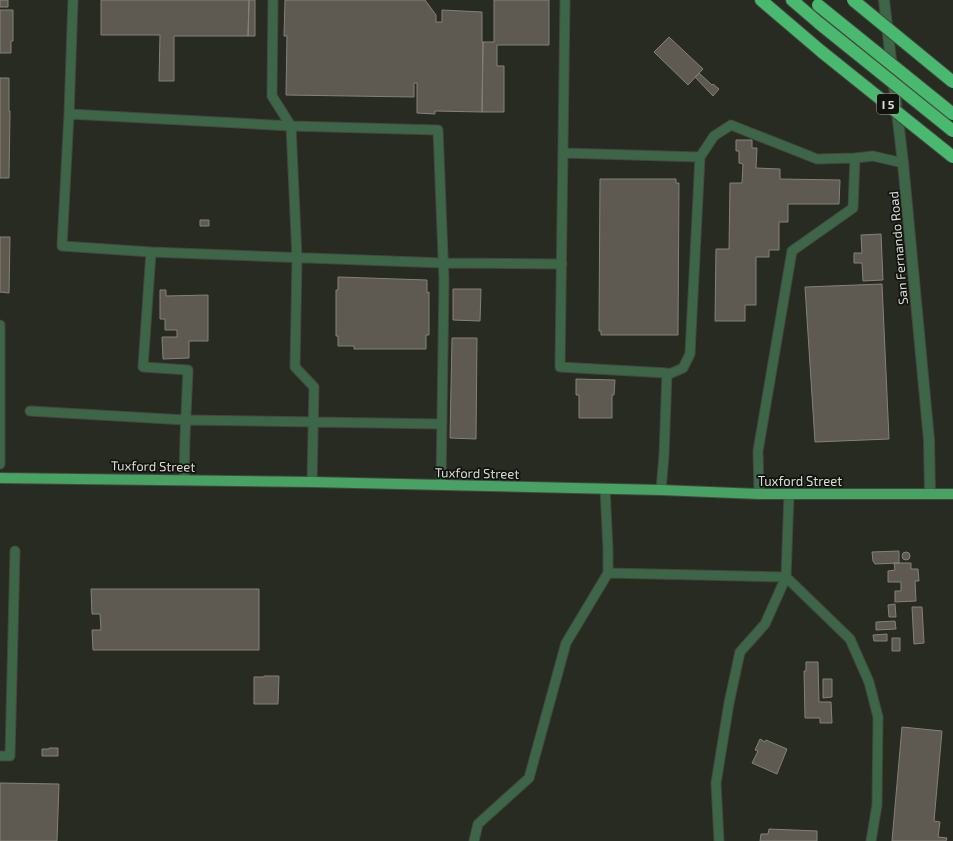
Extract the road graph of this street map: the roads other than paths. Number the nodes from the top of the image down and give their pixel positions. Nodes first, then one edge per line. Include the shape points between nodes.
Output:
1 (73, 0) edge
2 (273, 0) edge
3 (565, 0) edge
4 (761, 0) edge
5 (792, 0) edge
6 (853, 0) edge
7 (884, 0) edge
8 (815, 2) edge
9 (953, 82) edge
10 (69, 114) junction
11 (953, 114) edge
12 (291, 126) junction
13 (953, 131) edge
14 (563, 153) junction
15 (700, 157) junction
16 (953, 157) edge
17 (855, 158) junction
18 (902, 163) junction
19 (151, 252) junction
20 (297, 258) junction
21 (444, 263) junction
22 (562, 264) junction
23 (0, 325) edge
24 (667, 375) junction
25 (30, 411) dead end
26 (186, 420) junction
27 (314, 423) junction
28 (442, 424) junction
29 (0, 464) edge
30 (0, 478) edge
31 (184, 480) junction
32 (312, 482) junction
33 (441, 485) junction
34 (605, 489) junction
35 (661, 490) junction
36 (759, 494) junction
37 (789, 494) junction
38 (930, 494) junction
39 (953, 494) edge
40 (15, 551) dead end
41 (608, 573) junction
42 (786, 577) junction
43 (0, 756) edge
44 (474, 841) edge
45 (719, 841) edge
46 (871, 841) edge

1 - 10 lane
2 - 12 lane via 272,96
3 - 14 lane
4 - 16 highway, I 5, bridge
5 - 13 highway, bridge
6 - 9 highway, bridge
7 - 18 street, San Fernando Road
8 - 11 highway, bridge
10 - 12 lane
10 - 19 lane via 62,246
12 - 20 lane
12 - 21 lane via 438,130
14 - 15 lane
14 - 22 lane
15 - 17 lane via 714,136 731,125 817,159
15 - 24 lane via 690,354 683,368
17 - 18 lane via 873,156
17 - 36 lane via 853,208 792,250 758,451
18 - 38 street, San Fernando Road via 929,440
19 - 20 lane
19 - 26 lane via 143,367 188,370
20 - 21 lane
20 - 27 lane via 295,368 314,387
21 - 22 lane
21 - 28 lane
22 - 24 lane via 560,367
23 - 29 lane
24 - 35 lane
25 - 26 lane
26 - 27 lane
26 - 31 lane
27 - 28 lane
27 - 32 lane
28 - 33 lane
30 - 31 main road, Tuxford Street
31 - 32 main road, Tuxford Street
32 - 33 main road, Tuxford Street
33 - 34 main road, Tuxford Street
34 - 35 main road, Tuxford Street
34 - 41 lane
35 - 36 main road, Tuxford Street
36 - 37 main road, Tuxford Street
37 - 38 main road, Tuxford Street
37 - 42 lane
38 - 39 main road, Tuxford Street
40 - 43 lane via 10,756
41 - 42 lane
41 - 44 lane via 566,643 529,778 478,824
42 - 45 lane via 765,624 740,652 716,782
42 - 46 lane via 850,639 869,682 878,717 877,805

